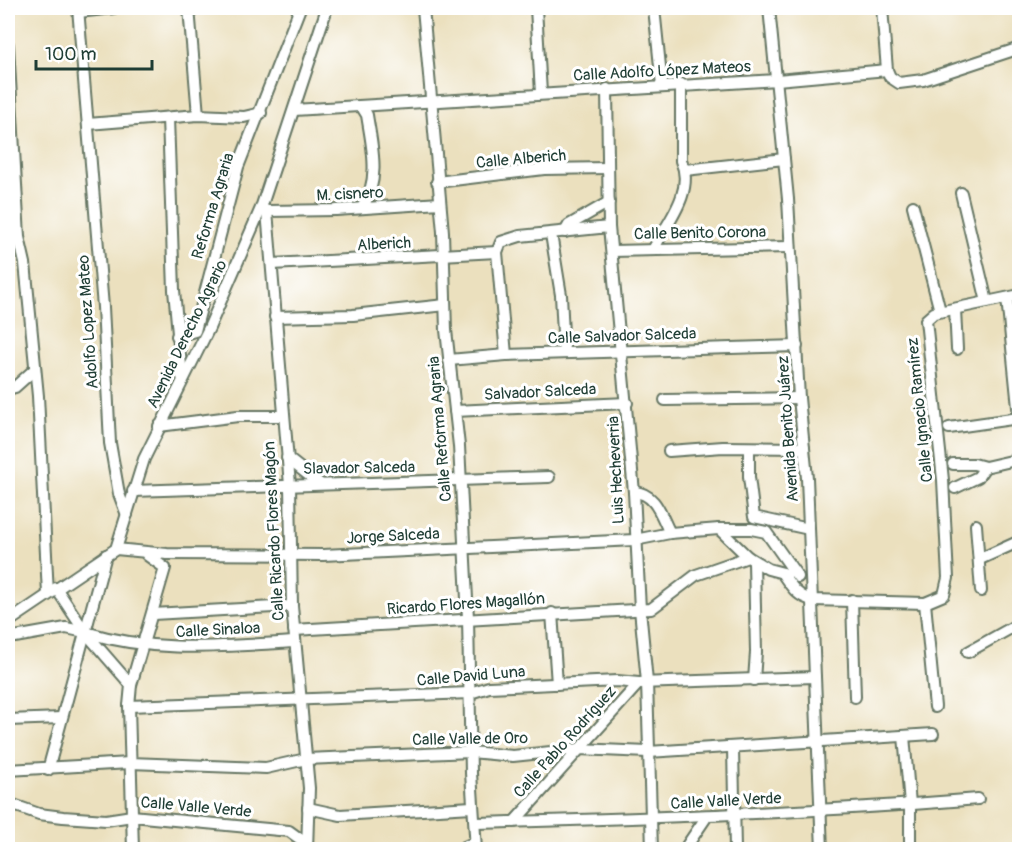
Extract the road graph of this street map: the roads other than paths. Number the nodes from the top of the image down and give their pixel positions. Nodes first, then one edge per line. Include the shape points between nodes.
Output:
1 (114, 8) edge
2 (189, 8) edge
3 (300, 8) edge
4 (327, 8) edge
5 (423, 8) edge
6 (536, 8) edge
7 (654, 8) edge
8 (769, 8) edge
9 (882, 8) edge
10 (78, 10) edge
11 (8, 45) edge
12 (1020, 48) edge
13 (887, 70) junction
14 (777, 80) junction
15 (681, 84) junction
16 (662, 86) junction
17 (607, 89) junction
18 (541, 93) junction
19 (431, 103) junction
20 (362, 107) junction
21 (294, 110) junction
22 (261, 113) junction
23 (198, 115) junction
24 (168, 118) junction
25 (88, 124) junction
26 (784, 159) junction
27 (608, 168) junction
28 (685, 170) junction
29 (437, 182) junction
30 (961, 193) dead end
31 (609, 202) junction
32 (440, 203) junction
33 (914, 206) dead end
34 (362, 208) junction
35 (264, 210) junction
36 (609, 227) junction
37 (565, 232) junction
38 (551, 234) junction
39 (499, 247) junction
40 (789, 247) junction
41 (654, 248) junction
42 (612, 250) junction
43 (444, 256) junction
44 (272, 264) junction
45 (1020, 294) edge
46 (1007, 298) junction
47 (987, 302) junction
48 (445, 305) junction
49 (955, 309) junction
50 (940, 311) junction
51 (275, 317) junction
52 (208, 328) junction
53 (195, 331) junction
54 (177, 336) junction
55 (797, 346) junction
56 (957, 349) dead end
57 (623, 352) junction
58 (564, 353) junction
59 (506, 355) junction
60 (449, 360) junction
61 (34, 370) junction
62 (182, 377) junction
63 (8, 389) edge
64 (799, 398) junction
65 (665, 400) dead end
66 (627, 403) junction
67 (455, 411) junction
68 (283, 416) junction
69 (1019, 423) edge
70 (159, 426) junction
71 (949, 428) dead end
72 (749, 448) junction
73 (804, 448) junction
74 (669, 451) dead end
75 (287, 458) junction
76 (1020, 459) edge
77 (953, 464) dead end
78 (985, 467) junction
79 (549, 477) dead end
80 (461, 480) junction
81 (320, 484) junction
82 (290, 485) junction
83 (956, 488) dead end
84 (133, 490) junction
85 (634, 492) junction
86 (128, 516) junction
87 (754, 517) junction
88 (976, 525) dead end
89 (719, 529) junction
90 (809, 529) junction
91 (766, 532) junction
92 (670, 533) junction
93 (635, 540) junction
94 (1020, 541) edge
95 (462, 548) junction
96 (116, 549) junction
97 (144, 553) junction
98 (291, 554) junction
99 (106, 555) junction
100 (751, 559) junction
101 (980, 559) junction
102 (782, 573) junction
103 (798, 577) junction
104 (812, 580) junction
105 (52, 591) junction
106 (981, 591) dead end
107 (813, 600) junction
108 (852, 600) junction
109 (925, 603) junction
110 (292, 606) junction
111 (640, 609) junction
112 (153, 614) junction
113 (552, 614) junction
114 (468, 618) junction
115 (8, 621) edge
116 (1020, 623) edge
117 (85, 632) junction
118 (8, 635) edge
119 (295, 636) junction
120 (143, 646) junction
121 (968, 652) dead end
122 (815, 677) junction
123 (754, 680) junction
124 (643, 682) junction
125 (557, 684) junction
126 (132, 685) junction
127 (470, 693) junction
128 (855, 697) dead end
129 (300, 702) junction
130 (129, 706) junction
131 (935, 707) dead end
132 (61, 718) junction
133 (8, 720) edge
134 (933, 734) dead end
135 (904, 736) junction
136 (818, 743) junction
137 (733, 748) junction
138 (579, 749) junction
139 (471, 752) junction
140 (648, 752) junction
141 (306, 759) junction
142 (130, 763) junction
143 (8, 770) edge
144 (48, 770) junction
145 (978, 799) dead end
146 (8, 803) edge
147 (910, 804) junction
148 (472, 807) junction
149 (308, 808) junction
150 (822, 811) junction
151 (734, 814) junction
152 (132, 816) junction
153 (707, 816) junction
154 (651, 820) junction
155 (514, 822) junction
156 (475, 823) junction
157 (307, 846) edge
158 (476, 846) edge
159 (133, 849) edge
160 (458, 849) edge
161 (652, 849) edge
162 (684, 849) edge
163 (735, 849) edge
164 (822, 849) edge
165 (910, 849) edge

1 - 10 street
2 - 23 street
3 - 22 street, Reforma Agraria
4 - 21 street, Avenida Derecho Agrario
5 - 19 street, Calle Reforma Agraria
6 - 18 street
7 - 16 street
8 - 14 street, Avenida Benito Juárez
9 - 13 street
10 - 25 street, Adolfo Lopez Mateo
11 - 61 street via 19,237 25,262
12 - 13 street via 907,84 895,82
13 - 14 street, Calle Adolfo López Mateos
14 - 15 street, Calle Adolfo López Mateos
14 - 26 street, Avenida Benito Juárez
15 - 16 street, Calle Adolfo López Mateos
15 - 28 street via 681,161
16 - 17 street, Calle Adolfo López Mateos
17 - 18 street, Calle Adolfo López Mateos
17 - 27 street, Luis Hecheverria
18 - 19 street, Calle Adolfo López Mateos
19 - 20 street, Calle Adolfo López Mateos
19 - 29 street, Calle Reforma Agraria
20 - 21 street, Calle Adolfo López Mateos
20 - 34 street via 367,115 375,173
21 - 35 street, Avenida Derecho Agrario
22 - 23 street via 244,117
22 - 53 street, Reforma Agraria via 238,167
23 - 24 street
24 - 25 street
24 - 54 street
25 - 86 street, Adolfo Lopez Mateo via 110,443 119,494
26 - 28 street
26 - 40 street, Avenida Benito Juárez
27 - 29 street, Calle Alberich via 544,170
27 - 31 street, Luis Hecheverria
28 - 41 street via 685,190
29 - 32 street, Calle Reforma Agraria
30 - 47 street
31 - 36 street, Luis Hecheverria
31 - 37 street via 569,225
32 - 34 street, M. cisnero
32 - 43 street, Calle Reforma Agraria
33 - 50 street
34 - 35 street, M. cisnero
35 - 44 street, Calle Ricardo Flores Magón
35 - 52 street, Avenida Derecho Agrario
36 - 37 street, Calle Benito Corona
36 - 42 street, Luis Hecheverria
37 - 38 street, Calle Benito Corona
38 - 39 street, Calle Benito Corona via 519,236
38 - 58 street via 561,295
39 - 43 street, Alberich
39 - 59 street
40 - 41 street, Calle Benito Corona
40 - 55 street, Avenida Benito Juárez
41 - 42 street, Calle Benito Corona
42 - 57 street, Luis Hecheverria
43 - 44 street, Alberich
43 - 48 street, Calle Reforma Agraria
44 - 51 street, Calle Ricardo Flores Magón
45 - 46 street
46 - 47 street
46 - 69 street
47 - 49 street
48 - 51 street via 352,315
48 - 60 street, Calle Reforma Agraria
49 - 50 street
49 - 56 street
50 - 109 street, Calle Ignacio Ramírez via 930,314 926,326 944,480 948,578 944,595
51 - 68 street, Calle Ricardo Flores Magón
52 - 53 street
52 - 62 street, Avenida Derecho Agrario
53 - 54 street
54 - 62 street
55 - 57 street, Calle Salvador Salceda
55 - 64 street, Avenida Benito Juárez
57 - 58 street, Calle Salvador Salceda
57 - 66 street, Luis Hecheverria
58 - 59 street, Calle Salvador Salceda
59 - 60 street, Calle Salvador Salceda
60 - 67 street, Calle Reforma Agraria
61 - 63 street
61 - 105 street
62 - 70 street, Avenida Derecho Agrario
64 - 65 street
64 - 73 street, Avenida Benito Juárez
66 - 67 street, Salvador Salceda
66 - 85 street, Luis Hecheverria
67 - 80 street, Calle Reforma Agraria
68 - 70 street via 238,416
68 - 75 street, Calle Ricardo Flores Magón
69 - 71 street
70 - 84 street, Avenida Derecho Agrario
72 - 73 street
72 - 74 street
72 - 87 street
73 - 90 street, Avenida Benito Juárez
75 - 81 street
75 - 82 street, Calle Ricardo Flores Magón
76 - 78 street
77 - 78 street
78 - 83 street via 978,477
79 - 80 street, Slavador Salceda
80 - 81 street, Slavador Salceda
80 - 95 street, Calle Reforma Agraria
81 - 82 street, Slavador Salceda
82 - 84 street, Slavador Salceda
82 - 98 street, Calle Ricardo Flores Magón
84 - 86 street, Avenida Derecho Agrario
85 - 92 street via 645,493 652,499
85 - 93 street, Luis Hecheverria
86 - 96 street, Avenida Derecho Agrario
87 - 90 street
87 - 91 street
88 - 101 street
89 - 91 street, Jorge Salceda
89 - 92 street, Jorge Salceda
89 - 100 street
90 - 104 street, Avenida Benito Juárez
91 - 103 street
92 - 93 street, Jorge Salceda
93 - 95 street, Jorge Salceda
93 - 111 street, Luis Hecheverria
94 - 101 street
95 - 98 street, Jorge Salceda
95 - 114 street, Calle Reforma Agraria
96 - 97 street, Jorge Salceda
96 - 99 street
97 - 98 street, Jorge Salceda
97 - 112 street via 165,568
98 - 110 street, Calle Ricardo Flores Magón
99 - 105 street
99 - 117 street
100 - 102 street
100 - 111 street via 710,568 680,585 656,607
100 - 123 street
101 - 106 street
102 - 103 street
102 - 107 street via 797,593
103 - 104 street
104 - 107 street, Avenida Benito Juárez
105 - 115 street
105 - 117 street
107 - 108 street
107 - 122 street, Avenida Benito Juárez
108 - 109 street
108 - 128 street
109 - 131 street
110 - 112 street
110 - 119 street, Calle Ricardo Flores Magón
111 - 113 street, Ricardo Flores Magallón
111 - 124 street, Luis Hecheverria
112 - 120 street
113 - 114 street, Ricardo Flores Magallón
113 - 125 street
114 - 119 street, Ricardo Flores Magallón
114 - 127 street, Calle Reforma Agraria
116 - 121 street
117 - 118 street, Calle Sinaloa via 66,628 15,638
117 - 120 street, Calle Sinaloa
117 - 126 street
117 - 132 street
119 - 120 street, Calle Sinaloa via 174,648
119 - 129 street, Calle Ricardo Flores Magón
120 - 126 street
122 - 123 street, Calle David Luna
122 - 136 street, Avenida Benito Juárez
123 - 124 street, Calle David Luna
124 - 125 street, Calle David Luna
124 - 138 street, Calle Pablo Rodríguez
124 - 140 street, Luis Hecheverria
125 - 127 street, Calle David Luna via 489,687
126 - 130 street
127 - 129 street, Calle David Luna
127 - 139 street, Calle Reforma Agraria
129 - 130 street, Calle David Luna
129 - 141 street, Calle Ricardo Flores Magón
130 - 142 street
132 - 133 street
132 - 144 street
134 - 135 street, Calle Valle de Oro
135 - 136 street, Calle Valle de Oro
135 - 147 street
136 - 137 street, Calle Valle de Oro
136 - 150 street, Avenida Benito Juárez
137 - 140 street, Calle Valle de Oro
137 - 151 street
138 - 139 street, Calle Valle de Oro via 513,756
138 - 140 street, Calle Valle de Oro
138 - 155 street, Calle Pablo Rodríguez
139 - 141 street, Calle Valle de Oro
139 - 148 street, Calle Reforma Agraria
140 - 154 street, Luis Hecheverria
141 - 142 street, Calle Valle de Oro via 266,768
141 - 149 street, Calle Ricardo Flores Magón
142 - 144 street, Calle Valle de Oro
142 - 152 street
143 - 144 street, Calle Valle de Oro
145 - 147 street, Calle Valle Verde
146 - 152 street, Calle Valle Verde via 39,814 63,817 106,820
147 - 150 street, Calle Valle Verde
147 - 165 street
148 - 149 street via 339,815
148 - 156 street, Calle Reforma Agraria
149 - 157 street, Calle Ricardo Flores Magón
150 - 151 street, Calle Valle Verde
150 - 164 street, Avenida Benito Juárez
151 - 153 street, Calle Valle Verde
151 - 163 street
152 - 157 street, Calle Valle Verde via 289,831
152 - 159 street
153 - 154 street, Calle Valle Verde
153 - 162 street
154 - 155 street, Calle Valle Verde
154 - 161 street, Luis Hecheverria
155 - 156 street, Calle Valle Verde
156 - 158 street, Calle Reforma Agraria
158 - 160 street

